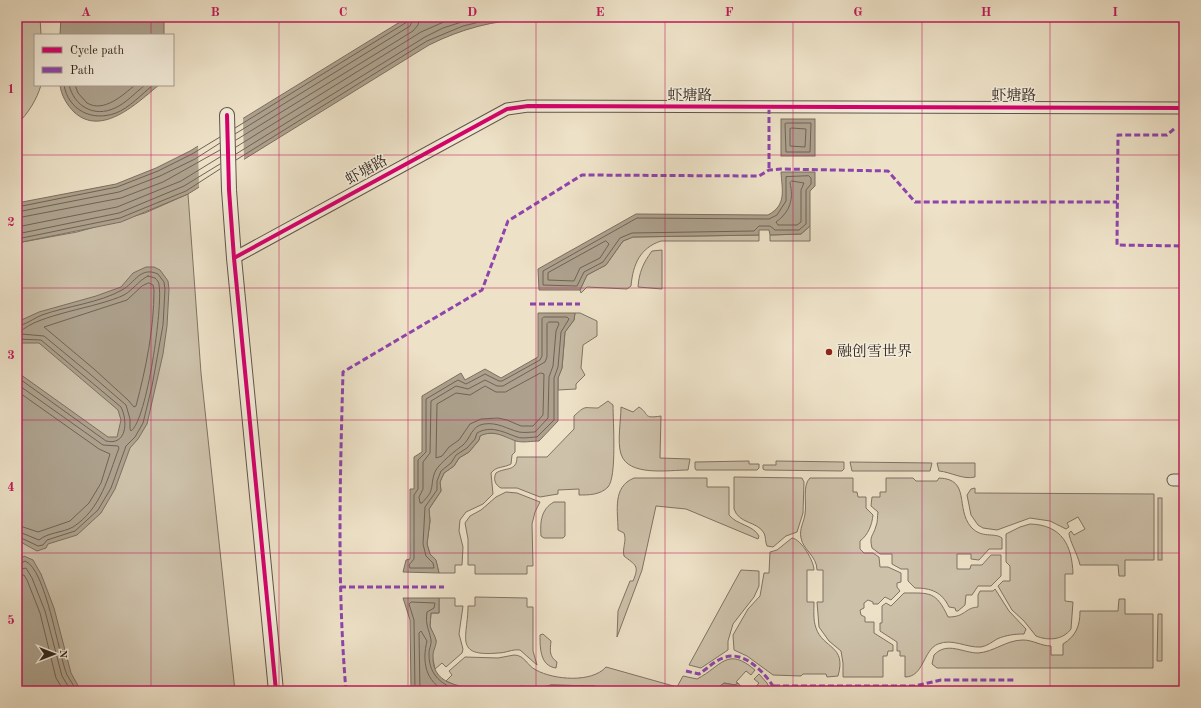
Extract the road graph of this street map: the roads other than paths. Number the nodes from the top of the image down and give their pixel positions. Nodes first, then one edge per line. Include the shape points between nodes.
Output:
1 (1184, 108) edge
2 (227, 115) dead end
3 (234, 258) junction
4 (276, 691) edge

1 - 3 street, 虾塘路 via 528,106 507,109
2 - 3 street
3 - 4 street

